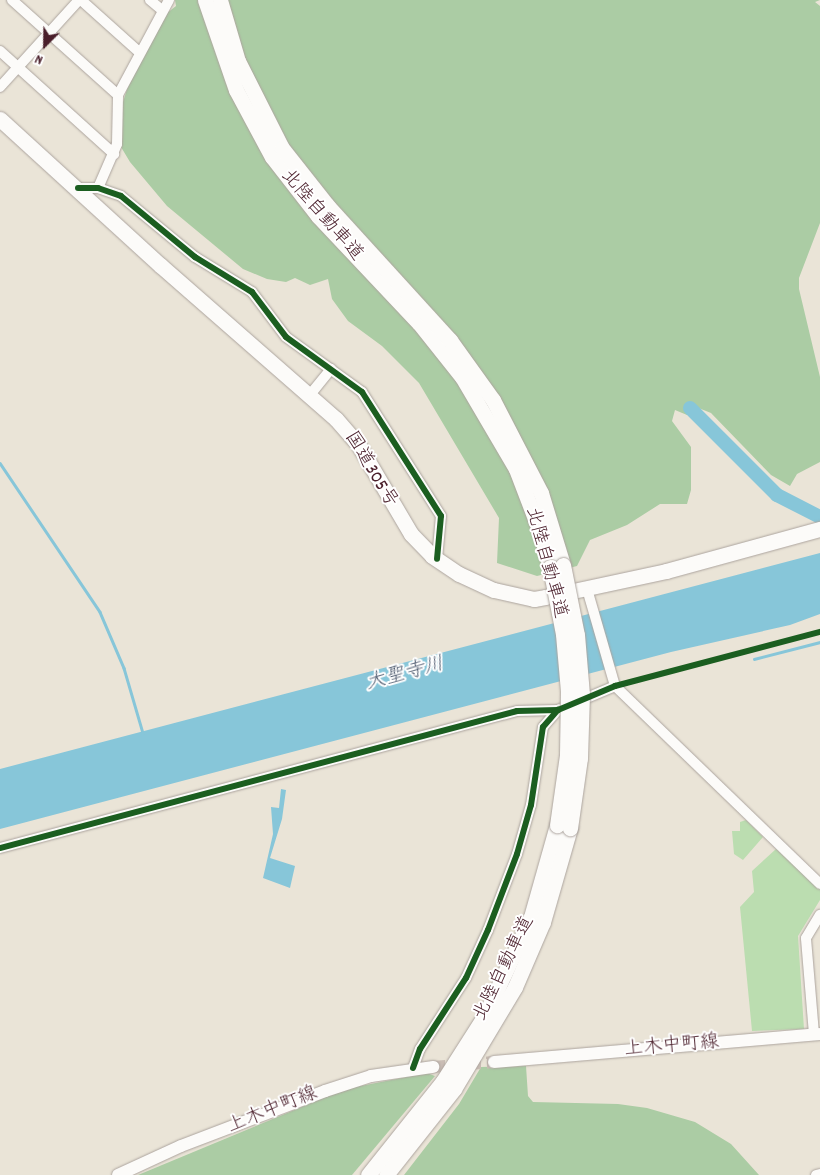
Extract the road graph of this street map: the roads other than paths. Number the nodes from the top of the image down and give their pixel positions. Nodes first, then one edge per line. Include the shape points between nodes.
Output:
1 (12, 0) edge
2 (80, 0) edge
3 (150, 0) edge
4 (169, 0) edge
5 (206, 0) edge
6 (220, 0) edge
7 (162, 10) junction
8 (48, 34) junction
9 (0, 51) edge
10 (139, 52) junction
11 (18, 67) junction
12 (0, 87) edge
13 (118, 95) junction
14 (0, 119) edge
15 (114, 154) junction
16 (78, 188) junction
17 (98, 188) junction
18 (331, 368) junction
19 (310, 396) junction
20 (820, 529) edge
21 (437, 559) junction
22 (557, 566) junction
23 (588, 594) junction
24 (615, 686) junction
25 (558, 710) junction
26 (564, 826) junction
27 (0, 848) edge
28 (820, 884) edge
29 (820, 916) edge
30 (817, 1034) edge
31 (494, 1062) tunnel mouth
32 (434, 1067) tunnel mouth
33 (413, 1068) junction
34 (820, 1174) edge
35 (118, 1175) edge
36 (368, 1175) edge
37 (386, 1175) edge
38 (816, 1175) edge

1 - 8 street
2 - 8 street
2 - 10 street
3 - 7 street
4 - 7 street
5 - 22 highway, 北陸自動車道 via 236,90 272,157 318,216 418,323 462,377 516,469
6 - 22 highway, 北陸自動車道 via 238,61 282,148 333,212 450,340 493,400 537,486
7 - 10 street
8 - 11 street
8 - 13 street
9 - 11 street
10 - 13 street
11 - 12 street
11 - 15 street
13 - 15 street
14 - 16 highway, 国道305号
15 - 17 street
16 - 17 street
16 - 19 highway, 国道305号 via 160,265
17 - 18 street via 121,196 195,258 241,284 270,312 286,337
18 - 19 street
18 - 21 street via 362,392 433,500 442,525
19 - 21 highway, 国道305号 via 353,437 401,521
20 - 23 highway, 国道305号
21 - 23 highway, 国道305号 via 482,586 534,599
22 - 26 highway, 北陸自動車道, bridge via 577,635 582,694 580,758
23 - 24 street
24 - 25 street
24 - 28 street
25 - 27 street via 518,712
25 - 33 street via 543,728 531,805 517,854 488,930 466,978 420,1050
26 - 36 highway, 北陸自動車道 via 531,917 485,1015 443,1081
26 - 37 highway, 北陸自動車道 via 544,922 510,996 454,1089
29 - 30 street via 806,938
30 - 31 main road, 上木中町線
32 - 33 main road, 上木中町線
33 - 35 main road, 上木中町線 via 371,1076 325,1091 181,1146
34 - 38 street

